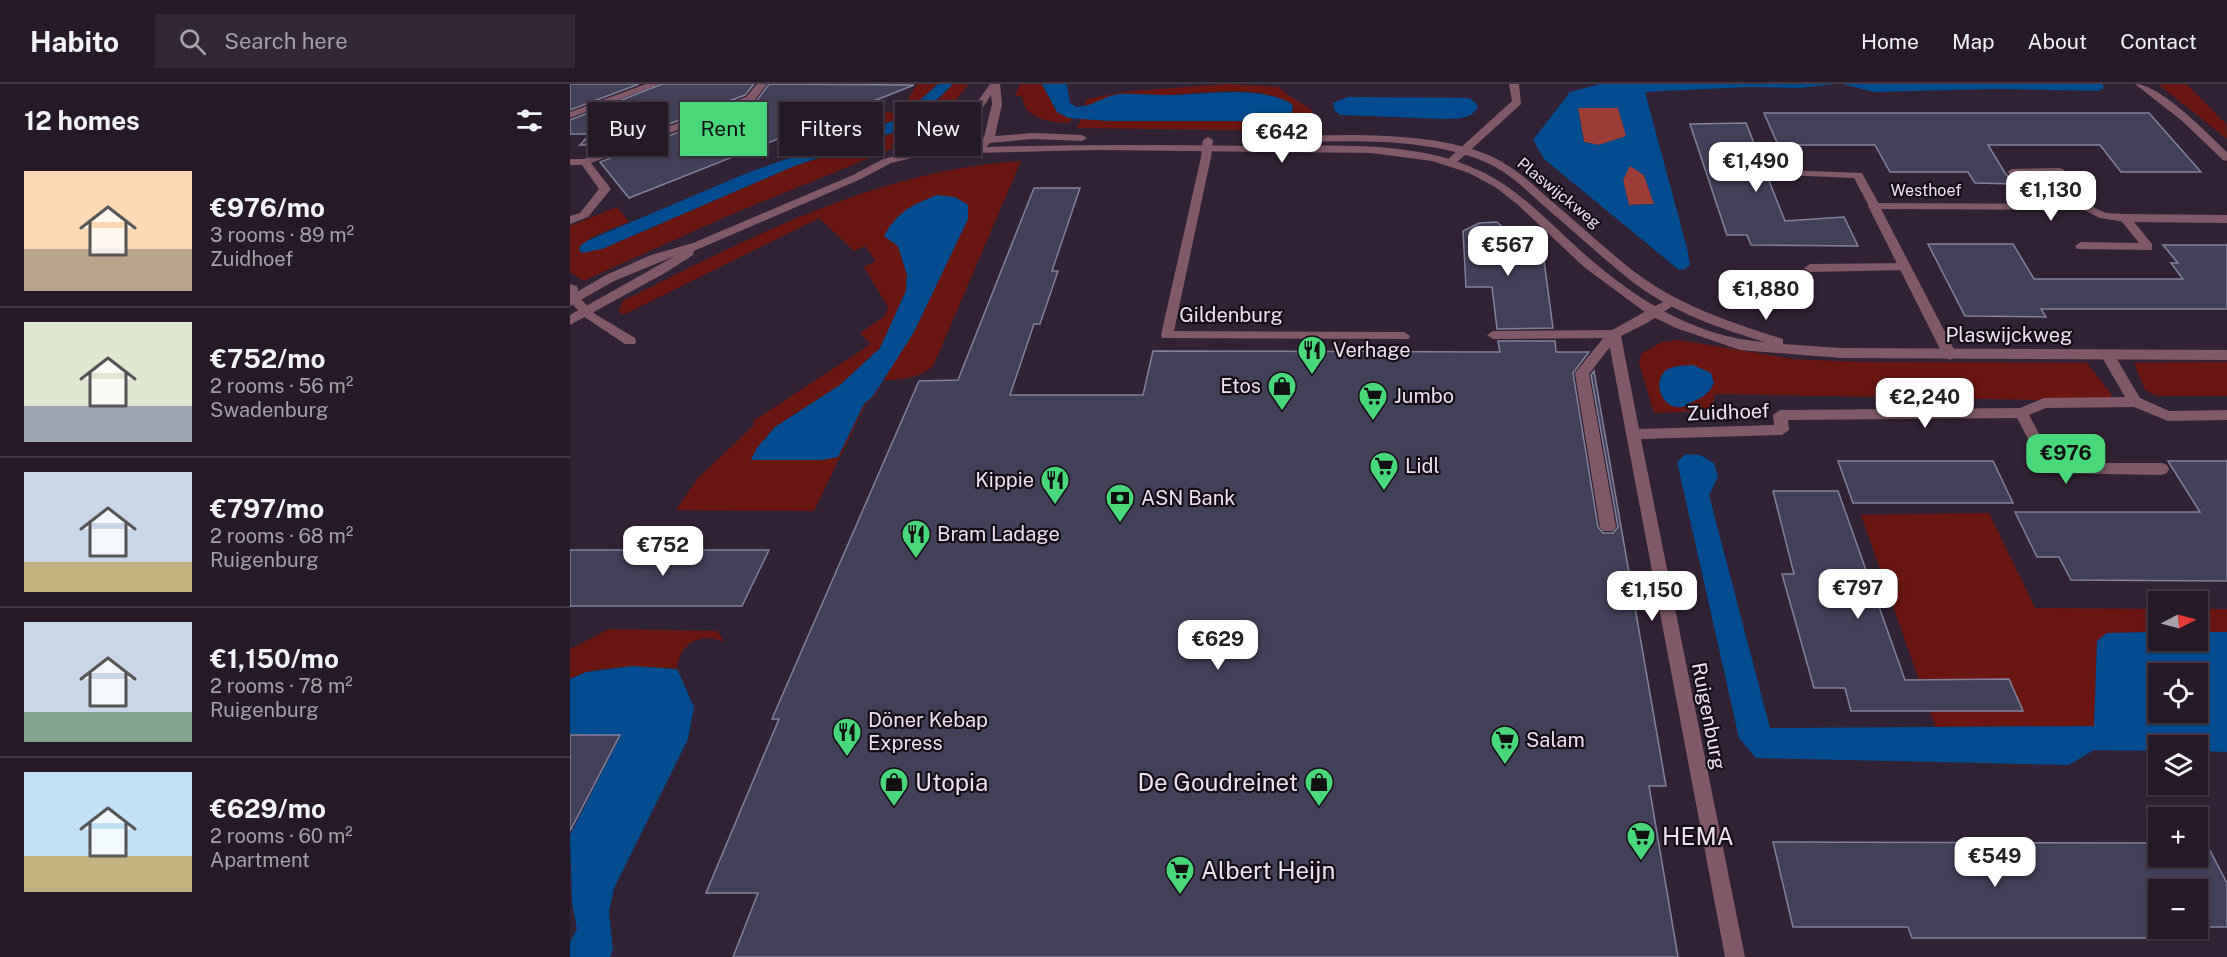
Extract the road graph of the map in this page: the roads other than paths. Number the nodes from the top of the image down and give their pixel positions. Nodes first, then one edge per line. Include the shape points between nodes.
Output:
1 (655, 84) edge
2 (762, 84) edge
3 (995, 84) edge
4 (1514, 84) edge
5 (2140, 84) edge
6 (980, 102) edge
7 (570, 115) edge
8 (989, 139) junction
9 (981, 142) edge
10 (981, 146) edge
11 (1207, 149) junction
12 (1464, 151) junction
13 (934, 156) edge
14 (2227, 158) edge
15 (570, 162) edge
16 (585, 162) junction
17 (1450, 163) junction
18 (2012, 172) dead end
19 (1785, 173) dead end
20 (1874, 206) junction
21 (2086, 207) junction
22 (2125, 218) junction
23 (2227, 219) edge
24 (570, 220) edge
25 (697, 246) junction
26 (2081, 246) dead end
27 (1904, 267) junction
28 (1810, 268) dead end
29 (571, 296) edge
30 (1670, 302) junction
31 (1653, 312) junction
32 (588, 313) junction
33 (570, 321) edge
34 (1614, 334) junction
35 (1493, 335) dead end
36 (1404, 336) dead end
37 (630, 342) dead end
38 (1792, 348) junction
39 (2107, 354) junction
40 (1950, 355) junction
41 (2227, 355) edge
42 (2135, 402) junction
43 (2021, 413) junction
44 (2227, 415) edge
45 (1634, 434) junction
46 (2162, 469) dead end
47 (1608, 528) dead end
48 (1735, 957) edge

1 - 7 street
2 - 16 street via 750,99
3 - 6 street
3 - 8 street via 997,104
4 - 12 street via 1517,102
5 - 14 street via 2185,118
8 - 9 street
8 - 11 street, Plaswijckweg via 1033,136
10 - 11 street, Plaswijckweg
11 - 12 street, Plaswijckweg via 1395,139
11 - 17 street, Plaswijckweg via 1407,152
11 - 36 street, Gildenburg via 1167,335
12 - 17 street
12 - 30 street, Plaswijckweg via 1490,160 1516,176 1625,270
13 - 25 street via 857,177
15 - 16 street
16 - 24 street via 605,189 584,215
17 - 31 street, Plaswijckweg via 1499,185 1588,264
18 - 21 street via 2059,171
19 - 20 street, Westhoef via 1858,175
20 - 21 street, Westhoef
20 - 27 street, Westhoef
21 - 22 street, Westhoef via 2104,216
22 - 23 street, Westhoef
22 - 26 street via 2148,247
25 - 29 street via 655,258
25 - 32 street via 669,267
27 - 28 street
27 - 40 street, Westhoef
29 - 32 street
30 - 31 street
30 - 38 street, Plaswijckweg
31 - 34 street
31 - 38 street, Plaswijckweg via 1740,345
32 - 33 street
32 - 37 street
34 - 35 street
34 - 45 street, Ruigenburg
34 - 47 street via 1582,373
38 - 40 street, Plaswijckweg
39 - 40 street, Plaswijckweg
39 - 41 street, Plaswijckweg
39 - 42 street
42 - 43 street, Zuidhoef via 2044,403
42 - 44 street, Zuidhoef via 2168,416
43 - 45 street, Zuidhoef via 1780,415 1782,430
43 - 46 street via 2050,469
45 - 48 street, Ruigenburg

